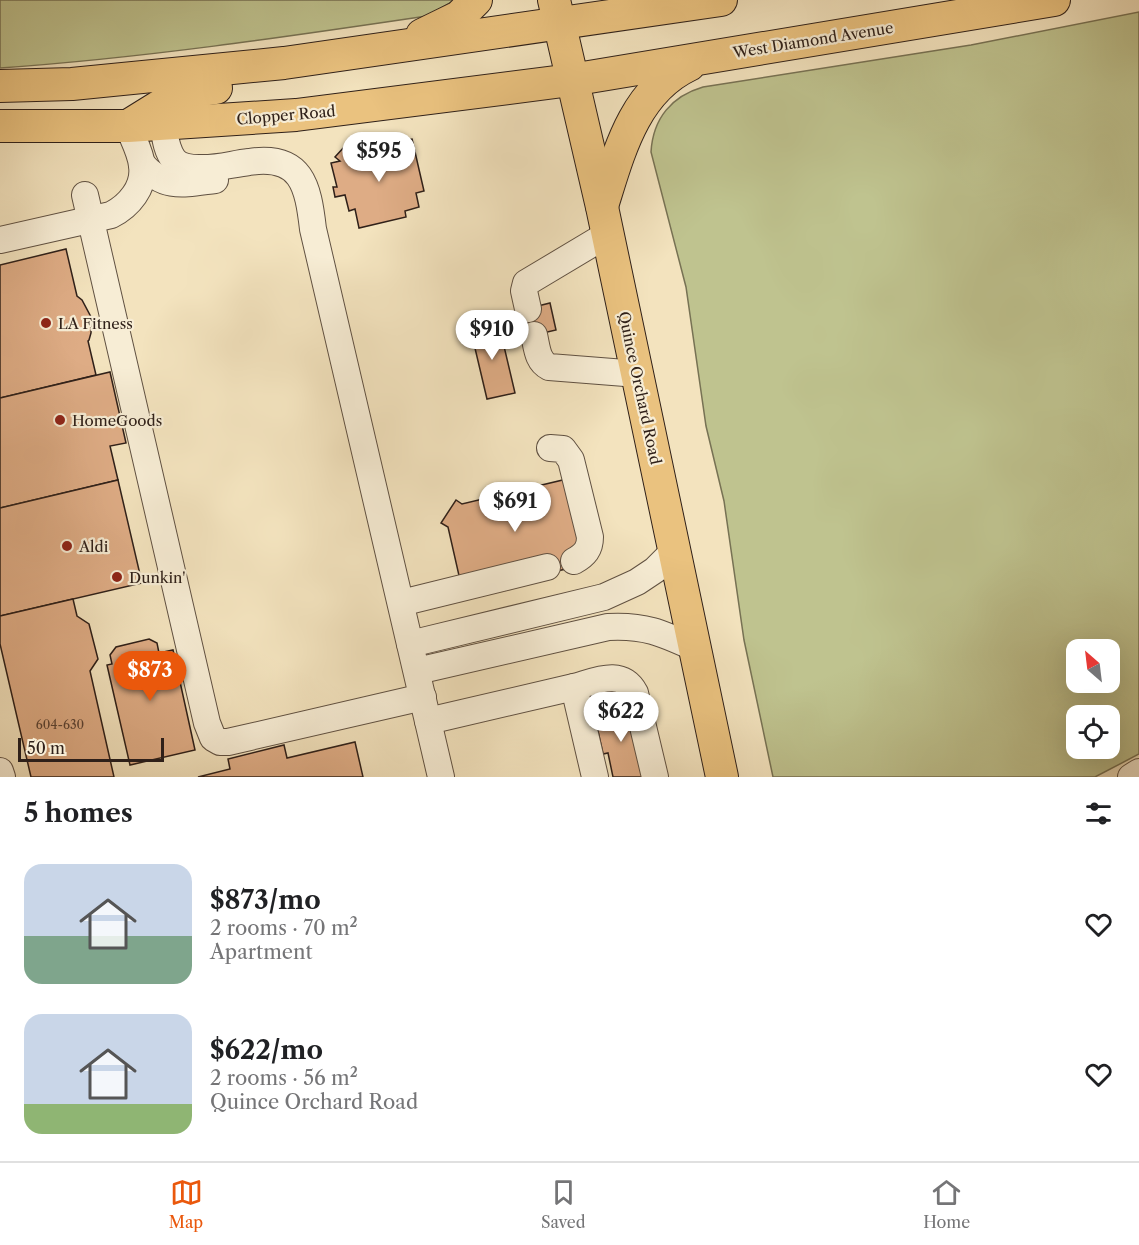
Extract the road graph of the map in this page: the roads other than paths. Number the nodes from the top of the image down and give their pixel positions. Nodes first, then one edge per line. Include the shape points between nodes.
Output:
1 (476, 0) edge
2 (1054, 0) edge
3 (694, 2) edge
4 (556, 12) edge
5 (396, 46) junction
6 (712, 56) junction
7 (284, 63) junction
8 (571, 80) junction
9 (0, 86) edge
10 (163, 125) junction
11 (0, 126) edge
12 (128, 126) junction
13 (142, 164) junction
14 (85, 195) dead end
15 (91, 219) junction
16 (605, 221) junction
17 (314, 229) junction
18 (0, 240) edge
19 (528, 309) dead end
20 (534, 335) dead end
21 (638, 374) junction
22 (550, 448) dead end
23 (674, 550) junction
24 (574, 561) dead end
25 (547, 567) dead end
26 (429, 579) dead end
27 (399, 595) junction
28 (410, 644) junction
29 (695, 648) junction
30 (417, 671) junction
31 (574, 687) junction
32 (426, 709) junction
33 (0, 771) edge
34 (1139, 772) edge
35 (2, 777) edge
36 (441, 777) edge
37 (595, 777) edge
38 (655, 777) edge
39 (722, 777) edge
40 (1131, 777) edge

1 - 5 main road via 440,28
2 - 6 main road, West Diamond Avenue
3 - 4 main road
4 - 5 main road
4 - 8 main road, Quince Orchard Road
5 - 7 main road
6 - 8 main road, West Diamond Avenue
6 - 16 main road via 668,77 648,97 619,154
7 - 9 main road via 72,84
7 - 12 main road via 228,86 182,93
8 - 10 main road, Clopper Road via 296,116
8 - 16 main road, Quince Orchard Road
10 - 12 main road, Clopper Road
10 - 17 street via 169,152 180,165 209,169 271,160 286,165 306,187
11 - 12 main road, Clopper Road
12 - 13 street
13 - 15 street via 141,180 125,207
13 - 17 street via 158,180 170,183 278,173 300,194
14 - 15 street
15 - 18 street
15 - 32 street via 213,738 228,742
16 - 19 street via 526,283
16 - 21 main road, Quince Orchard Road
17 - 27 street
20 - 21 street via 540,358 549,367
21 - 23 main road, Quince Orchard Road
22 - 24 street via 563,449 571,460 590,537 587,551
23 - 28 street via 655,570 604,597
23 - 29 main road, Quince Orchard Road
25 - 27 street
26 - 27 street
27 - 28 street
28 - 30 street
29 - 30 street via 658,631 608,627
29 - 39 main road, Quince Orchard Road
30 - 32 street
31 - 32 street
31 - 37 street
31 - 38 street via 612,678 622,678 630,684
32 - 36 street
33 - 35 street
34 - 40 street

